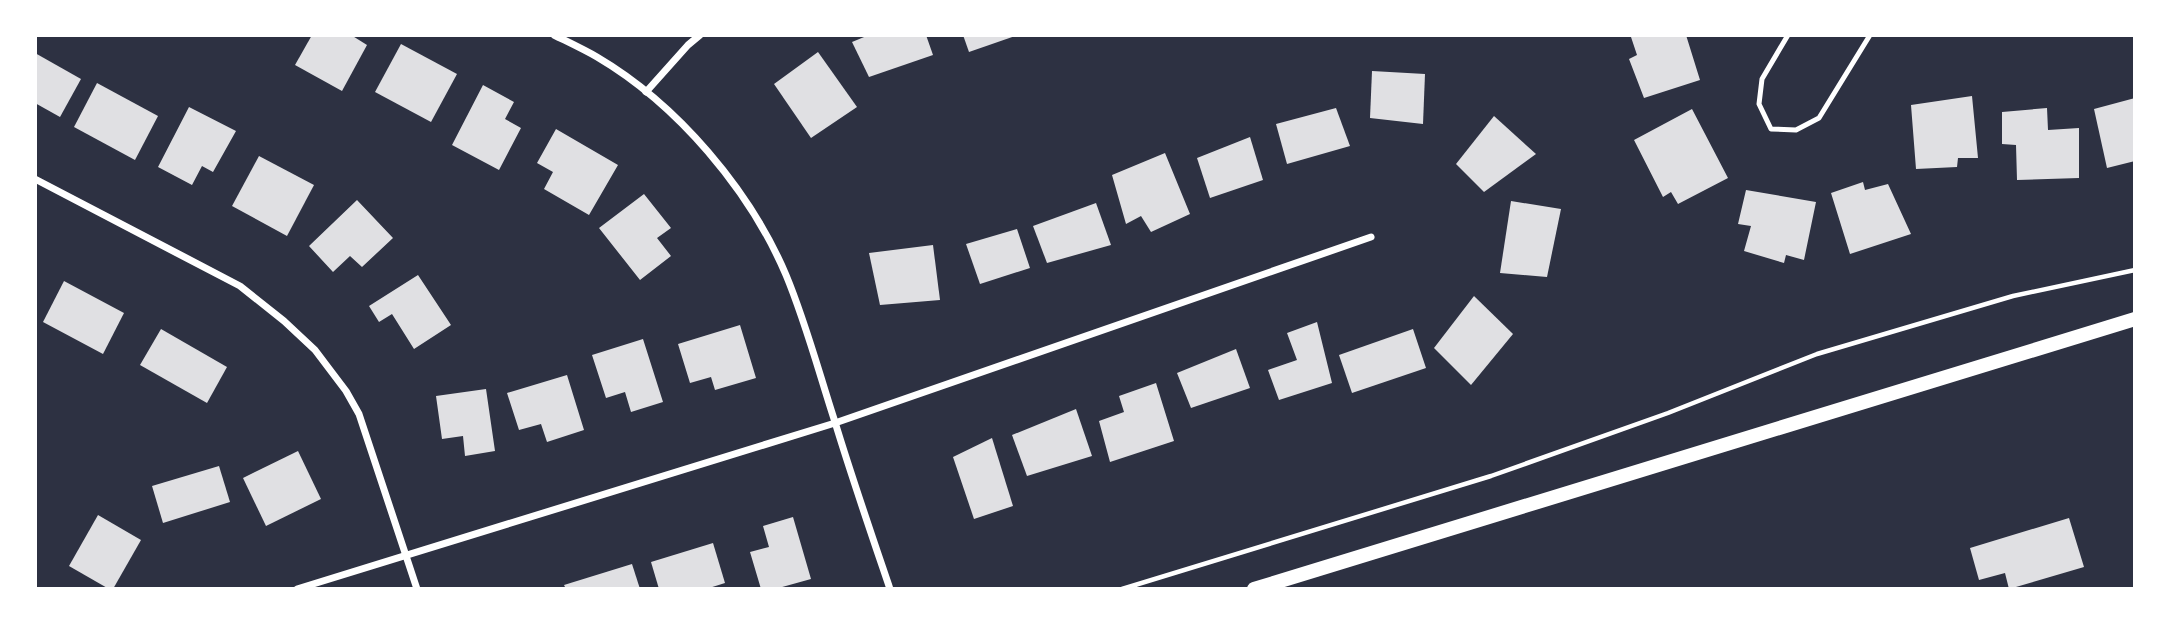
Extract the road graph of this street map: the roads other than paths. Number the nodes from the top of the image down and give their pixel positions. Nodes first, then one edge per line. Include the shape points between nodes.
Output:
1 (554, 35) edge
2 (700, 35) edge
3 (1788, 35) edge
4 (1870, 35) edge
5 (646, 92) junction
6 (35, 179) edge
7 (1371, 237) dead end
8 (2135, 319) edge
9 (835, 423) junction
10 (406, 555) junction
11 (297, 589) edge
12 (417, 589) edge
13 (890, 589) edge
14 (1254, 589) edge

1 - 5 street via 598,58
2 - 5 street
3 - 4 lane via 1762,79 1759,104 1771,129 1796,130 1819,118
5 - 9 street via 725,173 762,229 800,313
6 - 10 street via 240,286 315,350 359,414
7 - 9 street
8 - 14 main road
9 - 10 street
9 - 13 street
10 - 11 street
10 - 12 street

